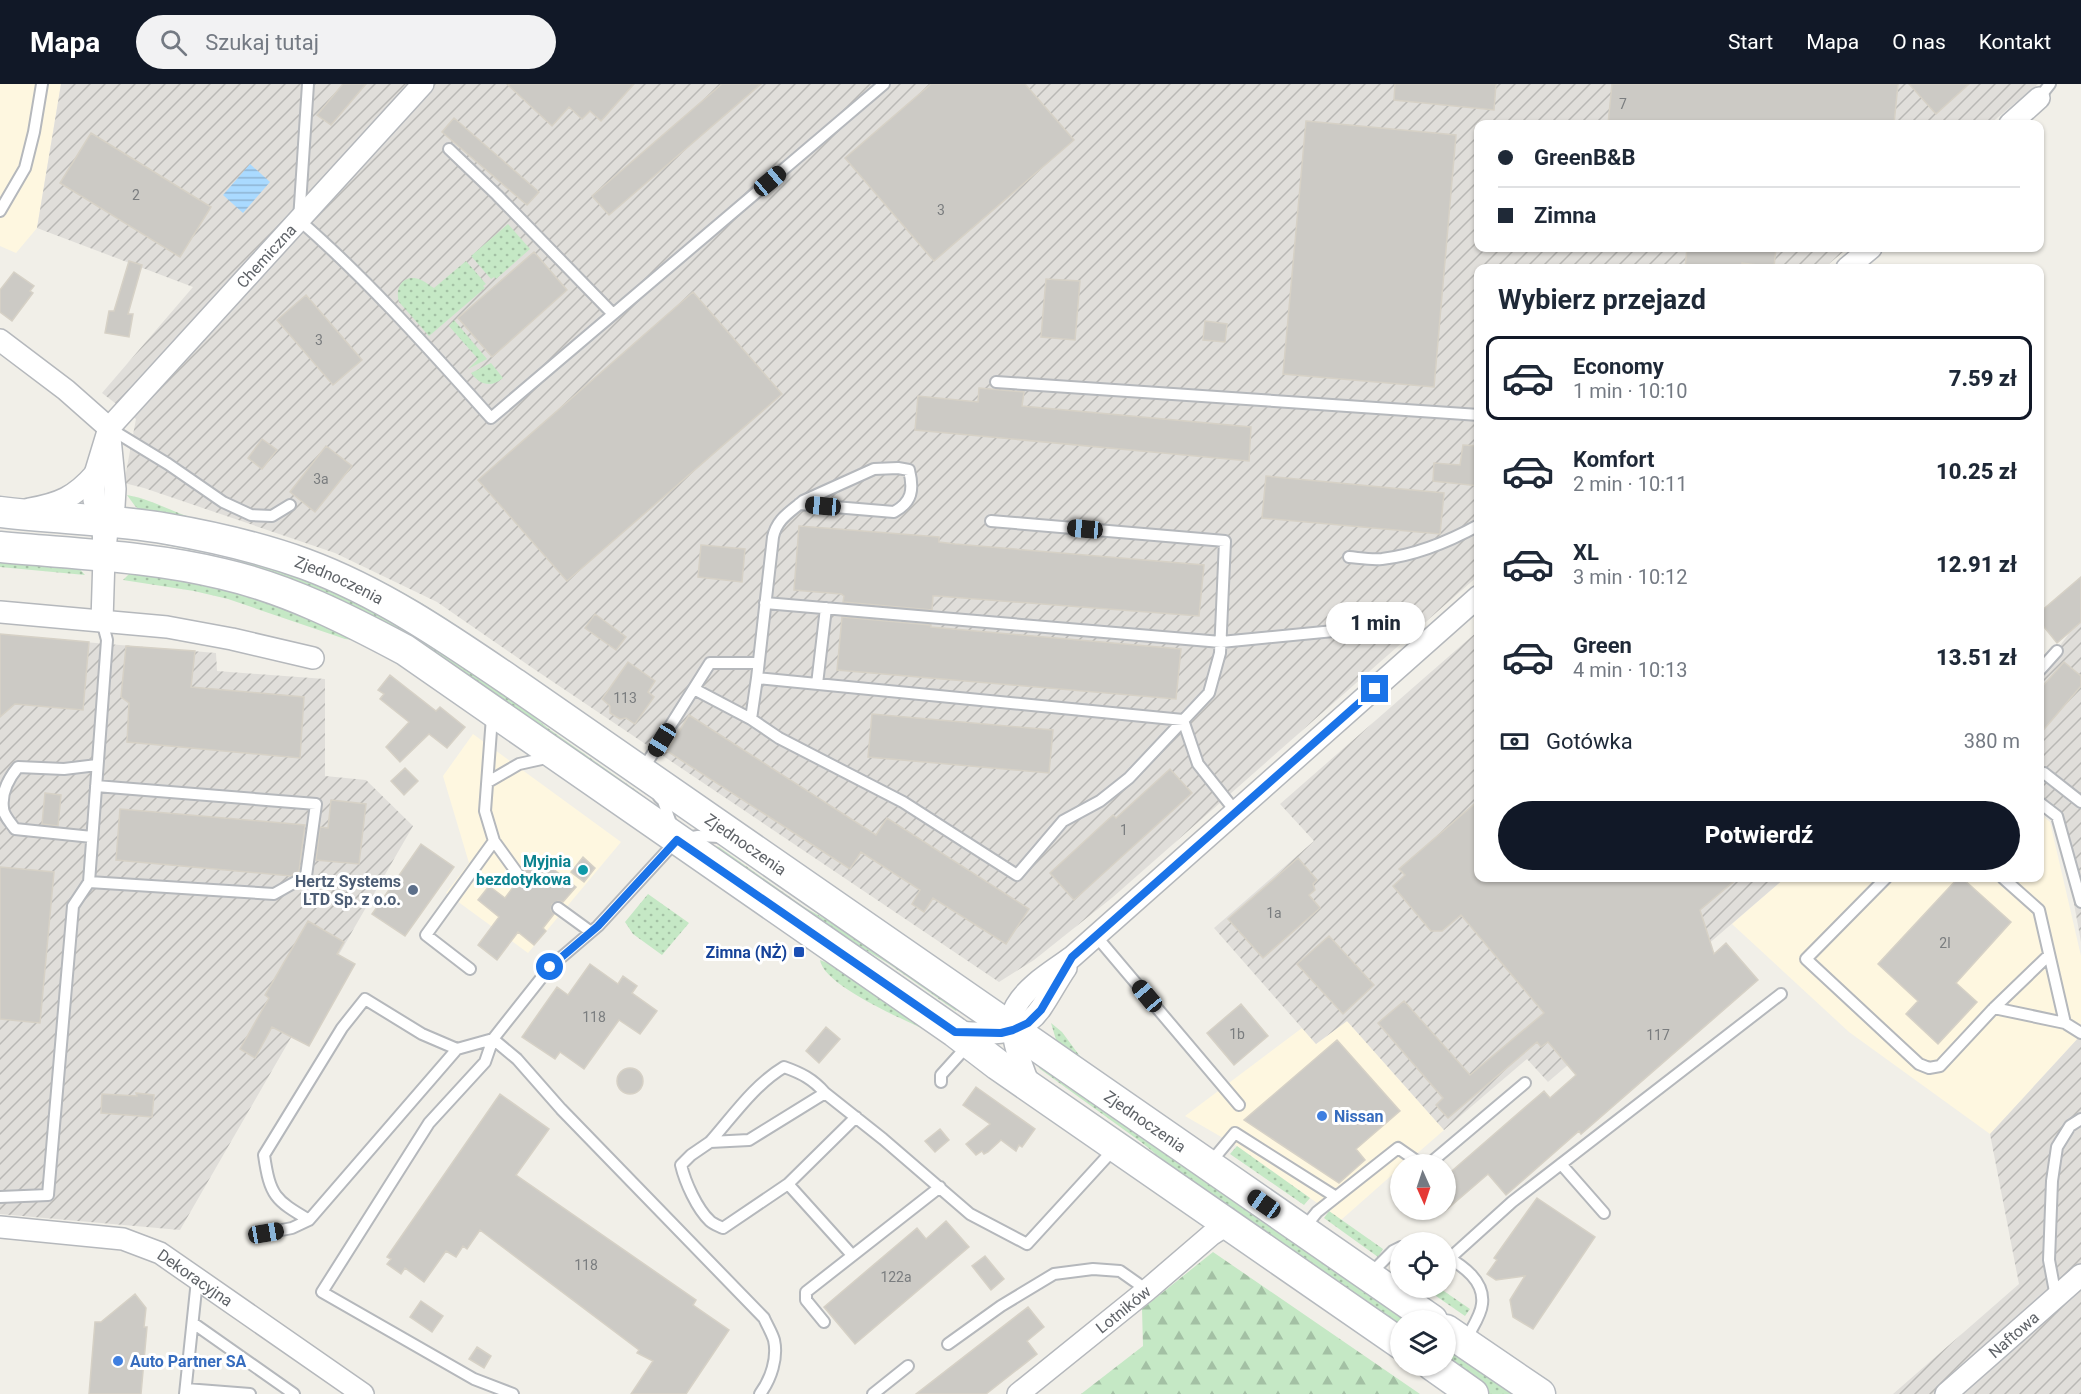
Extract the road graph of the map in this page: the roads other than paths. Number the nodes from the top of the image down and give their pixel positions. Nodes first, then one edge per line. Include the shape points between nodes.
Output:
1 (42, 84) edge
2 (308, 84) edge
3 (423, 84) edge
4 (884, 84) edge
5 (2045, 91) edge
6 (2014, 120) edge
7 (449, 149) dead end
8 (0, 211) edge
9 (299, 220) junction
10 (1866, 252) edge
11 (1852, 264) edge
12 (613, 314) junction
13 (0, 340) edge
14 (996, 382) dead end
15 (1474, 415) edge
16 (109, 428) junction
17 (95, 474) junction
18 (799, 504) junction
19 (290, 505) dead end
20 (3, 512) edge
21 (991, 521) dead end
22 (105, 522) junction
23 (1474, 528) edge
24 (0, 547) edge
25 (112, 557) junction
26 (1349, 557) dead end
27 (1474, 600) edge
28 (765, 603) junction
29 (826, 608) junction
30 (0, 612) edge
31 (102, 621) junction
32 (1344, 630) dead end
33 (1221, 642) junction
34 (2057, 651) dead end
35 (314, 658) dead end
36 (758, 663) junction
37 (2044, 666) edge
38 (757, 678) junction
39 (818, 684) junction
40 (694, 689) junction
41 (492, 710) junction
42 (751, 719) junction
43 (1183, 720) junction
44 (557, 756) junction
45 (98, 765) junction
46 (632, 765) junction
47 (2044, 773) dead end
48 (488, 782) junction
49 (96, 786) junction
50 (2081, 802) edge
51 (2044, 806) edge
52 (1236, 812) junction
53 (92, 837) junction
54 (677, 840) junction
55 (494, 841) junction
56 (743, 842) junction
57 (520, 877) dead end
58 (89, 882) junction
59 (1882, 882) edge
60 (2007, 882) edge
61 (2081, 902) edge
62 (558, 908) dead end
63 (591, 932) junction
64 (1096, 936) junction
65 (2049, 955) junction
66 (470, 969) dead end
67 (1781, 994) dead end
68 (1994, 1008) junction
69 (2065, 1023) junction
70 (1013, 1030) junction
71 (2081, 1033) edge
72 (962, 1038) junction
73 (492, 1039) junction
74 (458, 1049) junction
75 (941, 1082) dead end
76 (1525, 1083) dead end
77 (1030, 1087) junction
78 (825, 1093) junction
79 (1239, 1105) dead end
80 (856, 1117) junction
81 (2081, 1119) edge
82 (710, 1143) junction
83 (1116, 1147) junction
84 (1390, 1154) edge
85 (1390, 1154) edge
86 (1407, 1154) edge
87 (1441, 1154) edge
88 (1561, 1164) junction
89 (1208, 1165) junction
90 (788, 1184) junction
91 (940, 1187) junction
92 (0, 1197) edge
93 (1336, 1197) junction
94 (1604, 1213) dead end
95 (309, 1220) junction
96 (1228, 1224) junction
97 (0, 1227) edge
98 (1302, 1231) junction
99 (266, 1233) dead end
100 (1456, 1250) edge
101 (1390, 1254) edge
102 (852, 1255) junction
103 (1456, 1262) edge
104 (2081, 1275) edge
105 (1368, 1276) junction
106 (198, 1280) junction
107 (1147, 1290) junction
108 (2056, 1297) junction
109 (1417, 1310) edge
110 (824, 1322) dead end
111 (193, 1323) junction
112 (1456, 1335) edge
113 (1390, 1336) edge
114 (1456, 1337) edge
115 (948, 1344) dead end
116 (908, 1366) dead end
117 (1448, 1376) edge
118 (185, 1392) edge
119 (250, 1394) edge
120 (294, 1394) edge
121 (363, 1394) edge
122 (513, 1394) edge
123 (760, 1394) edge
124 (873, 1394) edge
125 (1017, 1394) edge
126 (1473, 1394) edge
127 (1540, 1394) edge
128 (1946, 1394) edge

1 - 8 lane via 25,168
2 - 9 lane
3 - 9 street, Chemiczna
4 - 12 lane
5 - 6 street
7 - 12 lane
9 - 12 lane via 412,330 490,418
9 - 16 street, Chemiczna
10 - 11 street
13 - 16 street
14 - 15 lane
16 - 17 street, Chemiczna
16 - 19 lane via 223,502 251,515 272,516
16 - 22 street, Chemiczna via 115,489 114,506
17 - 20 street, Chemiczna via 68,499
17 - 22 street, Chemiczna via 94,500
18 - 18 lane via 873,469 909,470 911,494 906,506 894,512
18 - 28 lane via 776,524
20 - 22 main road, Zjednoczenia
21 - 33 lane via 1225,542
22 - 25 street, Chemiczna
22 - 46 main road, Zjednoczenia via 167,528 260,550 305,564 356,587 418,619 474,655
23 - 26 lane via 1418,553 1380,560
24 - 25 main road, Zjednoczenia
25 - 31 street
25 - 41 main road, Zjednoczenia via 224,574 297,598 405,650
27 - 52 street
28 - 29 lane
28 - 36 lane
29 - 33 lane
29 - 39 lane
30 - 31 street
31 - 35 street via 167,627
31 - 45 lane via 107,640
32 - 33 lane
33 - 43 lane via 1209,693
34 - 37 lane
36 - 38 lane
36 - 40 lane via 710,663
38 - 39 lane
38 - 42 lane
39 - 43 lane
40 - 42 lane
40 - 46 lane
41 - 44 main road, Zjednoczenia
41 - 48 lane
42 - 43 lane via 779,738 903,802 1017,875 1064,821 1100,801 1129,778
43 - 52 lane via 1198,764
44 - 48 lane via 519,764
44 - 54 main road, Zjednoczenia
45 - 49 lane
45 - 53 lane via 64,769 18,767 6,785 3,808 15,829
46 - 54 lane via 663,801
46 - 56 main road, Zjednoczenia
47 - 50 lane
48 - 55 lane via 485,811
49 - 53 lane
49 - 58 lane via 316,804 306,876 274,894
51 - 61 lane via 2058,816
52 - 64 street
53 - 58 lane
54 - 56 lane via 712,835
54 - 63 lane
54 - 72 main road, Zjednoczenia
55 - 57 lane
55 - 66 lane via 426,935
56 - 70 main road, Zjednoczenia
58 - 92 lane via 73,906 48,1194
59 - 68 lane via 1806,959 1919,1064 1929,1068 1940,1066
60 - 65 lane via 2038,910
62 - 63 lane
63 - 73 lane via 550,967
64 - 70 street via 1023,996 1013,1015
64 - 79 lane
65 - 68 lane
65 - 69 lane
67 - 88 lane
68 - 69 lane
69 - 71 lane
70 - 72 street
70 - 77 street via 1018,1059
70 - 89 main road, Zjednoczenia
72 - 75 lane via 941,1075
72 - 77 main road, Zjednoczenia
73 - 74 lane
73 - 122 lane via 485,1062 429,1124 322,1292 474,1379
73 - 123 lane via 517,1059 764,1318 774,1339 774,1361
74 - 95 lane
74 - 95 lane via 422,1034 365,999 342,1028 264,1155 268,1181 282,1204
76 - 87 lane
77 - 83 main road, Zjednoczenia
78 - 80 lane
78 - 82 lane via 749,1140
78 - 82 lane via 815,1082 784,1067 756,1089
80 - 90 lane
80 - 91 lane
81 - 108 lane via 2070,1126 2057,1147 2052,1181 2049,1260
82 - 90 lane via 681,1165 685,1183 699,1206 710,1221 723,1228
83 - 91 lane via 1027,1244 970,1214
83 - 96 main road, Zjednoczenia
84 - 86 lane via 1398,1148
85 - 93 lane
88 - 94 lane
88 - 100 lane
89 - 93 lane via 1235,1133
89 - 98 main road, Zjednoczenia
90 - 102 lane
91 - 102 lane
93 - 98 lane via 1313,1215
95 - 99 lane
96 - 107 street, Lotników
96 - 113 main road, Zjednoczenia
97 - 106 street, Dekoracyjna via 123,1239 160,1253
98 - 105 main road, Zjednoczenia
101 - 105 lane
102 - 110 lane via 806,1292 806,1300
103 - 112 lane via 1477,1282 1482,1306
104 - 108 street, Naftowa
105 - 109 main road, Zjednoczenia
106 - 111 lane
106 - 121 street, Dekoracyjna
107 - 115 lane via 1120,1271 1093,1269 1054,1274
107 - 125 street, Lotników
108 - 128 street, Naftowa
111 - 118 lane
111 - 120 lane
114 - 127 main road
116 - 124 lane
117 - 126 main road
118 - 119 lane

